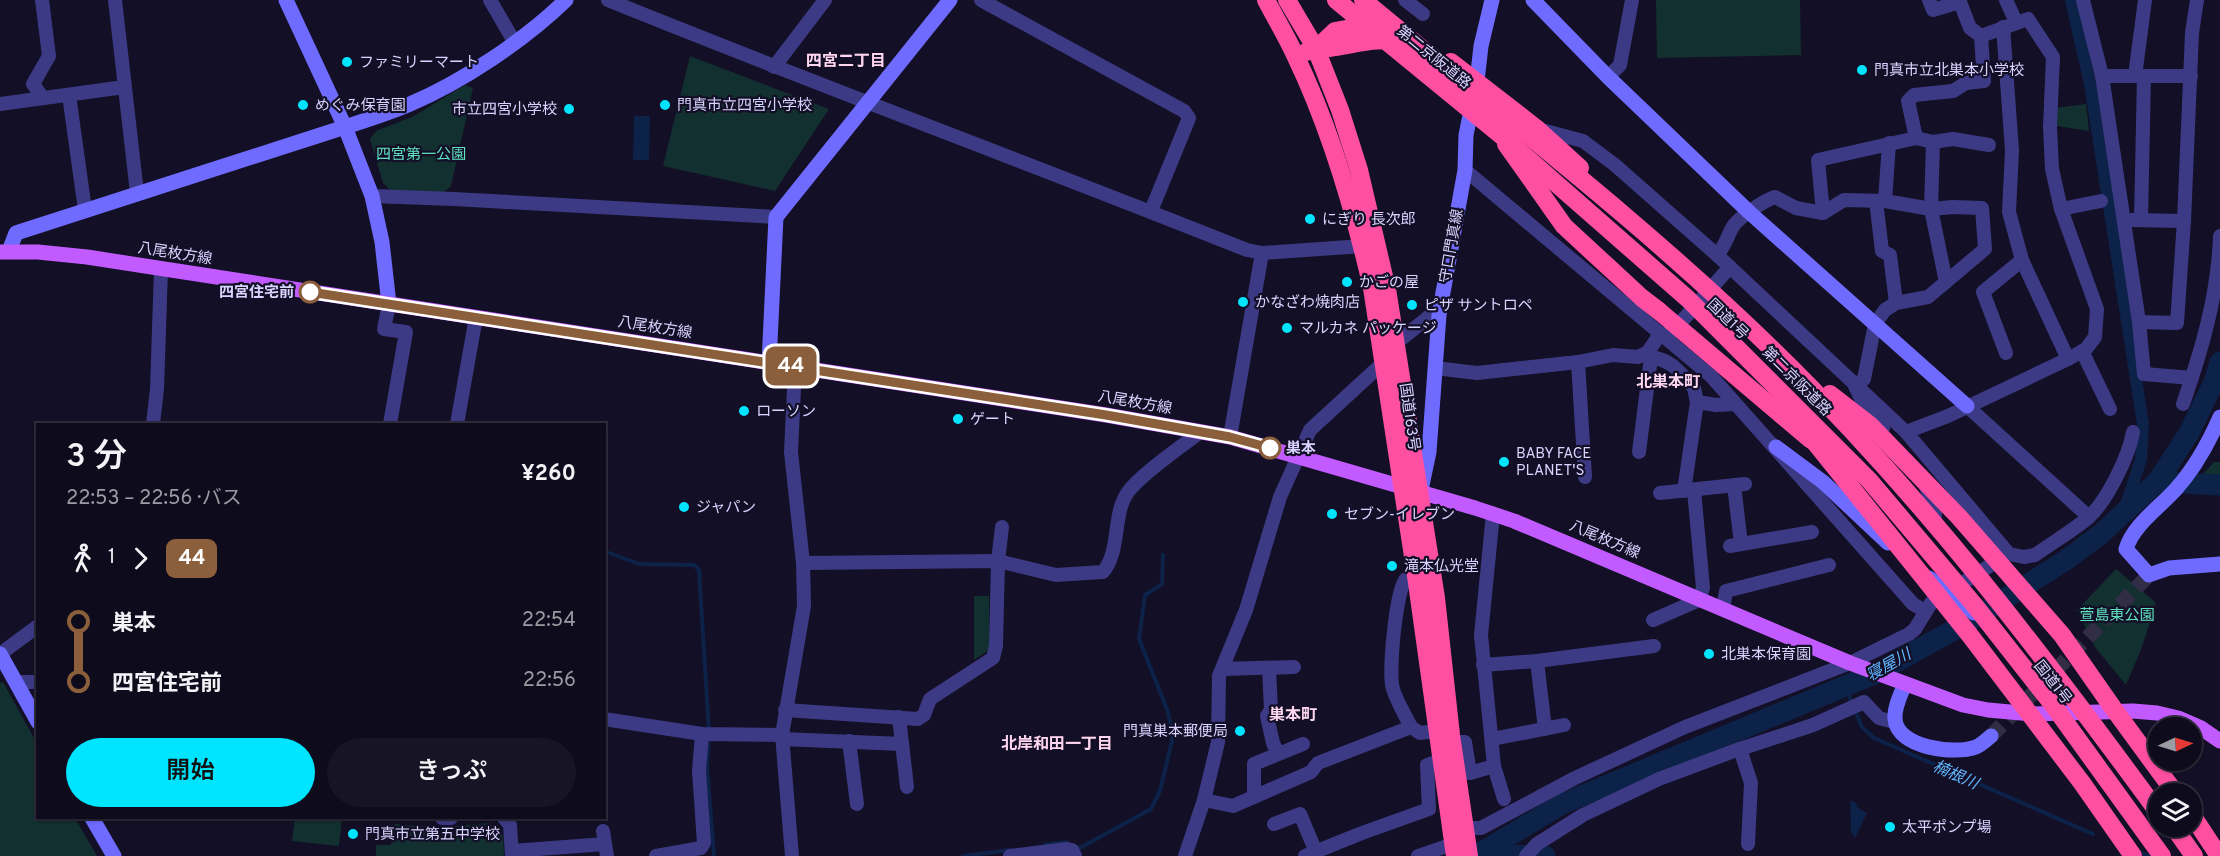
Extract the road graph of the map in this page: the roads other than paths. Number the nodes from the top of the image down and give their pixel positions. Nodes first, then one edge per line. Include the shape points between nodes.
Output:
1 (42, 0) edge
2 (114, 0) edge
3 (286, 0) edge
4 (490, 0) edge
5 (566, 0) edge
6 (608, 0) edge
7 (825, 0) edge
8 (950, 0) edge
9 (981, 0) edge
10 (1266, 0) edge
11 (1287, 0) edge
12 (1332, 0) edge
13 (1336, 0) edge
14 (1363, 0) edge
15 (1369, 0) edge
16 (1405, 0) edge
17 (1492, 0) edge
18 (1533, 0) edge
19 (1632, 0) edge
20 (1929, 0) edge
21 (2083, 0) edge
22 (2145, 0) edge
23 (2197, 0) edge
24 (2011, 2) edge
25 (1423, 14) dead end
26 (2016, 22) junction
27 (2003, 27) junction
28 (1981, 36) junction
29 (515, 43) junction
30 (1316, 49) junction
31 (1296, 56) junction
32 (774, 67) junction
33 (2102, 76) junction
34 (2139, 76) junction
35 (2191, 76) junction
36 (1608, 77) junction
37 (124, 87) junction
38 (1475, 90) junction
39 (69, 94) junction
40 (43, 98) junction
41 (868, 102) junction
42 (0, 104) edge
43 (345, 127) junction
44 (1536, 128) junction
45 (1916, 138) junction
46 (1933, 142) junction
47 (1889, 143) junction
48 (1989, 145) dead end
49 (1465, 170) junction
50 (137, 193) junction
51 (372, 196) junction
52 (1880, 201) junction
53 (2101, 201) dead end
54 (1931, 209) junction
55 (2061, 209) junction
56 (85, 210) junction
57 (1150, 211) junction
58 (1749, 212) junction
59 (1823, 213) junction
60 (776, 217) junction
61 (2122, 219) junction
62 (2141, 220) junction
63 (2184, 221) junction
64 (2220, 236) edge
65 (1363, 246) junction
66 (4, 252) edge
67 (1262, 253) junction
68 (1717, 255) junction
69 (2022, 260) junction
70 (1730, 267) junction
71 (161, 269) junction
72 (1946, 282) junction
73 (1896, 303) junction
74 (389, 304) junction
75 (1734, 309) junction
76 (1439, 315) junction
77 (476, 317) junction
78 (2139, 322) junction
79 (1875, 324) junction
80 (1724, 334) junction
81 (1665, 336) junction
82 (1395, 344) junction
83 (1774, 350) junction
84 (2082, 351) junction
85 (2006, 353) dead end
86 (1649, 354) junction
87 (2068, 359) junction
88 (1384, 362) junction
89 (1578, 362) junction
90 (769, 363) junction
91 (795, 367) junction
92 (1435, 368) junction
93 (2192, 378) junction
94 (1855, 386) junction
95 (1697, 402) junction
96 (1735, 404) junction
97 (2183, 404) dead end
98 (1967, 406) junction
99 (2110, 409) dead end
100 (2220, 417) edge
101 (153, 423) edge
102 (390, 423) edge
103 (457, 423) edge
104 (1200, 432) junction
105 (1906, 432) junction
106 (2133, 432) dead end
107 (1230, 437) junction
108 (1430, 440) junction
109 (1411, 441) junction
110 (1776, 447) junction
111 (1639, 452) dead end
112 (1298, 456) junction
113 (1585, 477) dead end
114 (1402, 487) junction
115 (1689, 490) junction
116 (1872, 491) junction
117 (1420, 493) junction
118 (1660, 493) dead end
119 (1493, 514) junction
120 (1935, 516) junction
121 (2089, 517) junction
122 (1002, 527) dead end
123 (1812, 532) dead end
124 (2009, 554) junction
125 (998, 561) junction
126 (803, 563) junction
127 (2220, 564) edge
128 (1829, 565) dead end
129 (1416, 576) junction
130 (1699, 600) junction
131 (1723, 609) junction
132 (1925, 611) junction
133 (1977, 615) junction
134 (1653, 620) dead end
135 (36, 627) edge
136 (1654, 646) dead end
137 (0, 654) edge
138 (1538, 661) junction
139 (1850, 663) junction
140 (1483, 665) junction
141 (1294, 667) dead end
142 (1269, 668) junction
143 (1222, 669) junction
144 (16, 682) junction
145 (36, 682) edge
146 (1902, 682) junction
147 (785, 710) junction
148 (2091, 712) junction
149 (2055, 713) junction
150 (899, 717) junction
151 (36, 718) edge
152 (606, 719) edge
153 (1894, 722) junction
154 (1564, 725) dead end
155 (1411, 727) junction
156 (1545, 729) junction
157 (1436, 731) junction
158 (702, 734) junction
159 (1991, 736) tunnel mouth
160 (782, 737) junction
161 (1492, 739) junction
162 (849, 741) junction
163 (2220, 741) edge
164 (1452, 742) junction
165 (902, 744) junction
166 (1303, 744) dead end
167 (1740, 749) junction
168 (1278, 754) junction
169 (1442, 760) junction
170 (1494, 766) junction
171 (2168, 783) edge
172 (907, 787) dead end
173 (2148, 792) edge
174 (1254, 797) junction
175 (2148, 798) edge
176 (1504, 799) dead end
177 (1204, 800) junction
178 (857, 804) dead end
179 (2121, 804) junction
180 (93, 819) edge
181 (505, 819) edge
182 (1274, 824) dead end
183 (2202, 830) edge
184 (2179, 837) edge
185 (1460, 841) edge
186 (605, 844) edge
187 (1748, 844) dead end
188 (512, 854) edge
189 (685, 854) edge
190 (1311, 854) edge
191 (2192, 855) edge
192 (2219, 855) edge
193 (114, 856) edge
194 (656, 856) edge
195 (792, 856) edge
196 (1010, 856) edge
197 (1075, 856) edge
198 (1185, 856) edge
199 (1418, 856) edge
200 (1469, 856) edge
201 (1526, 856) edge
202 (2125, 856) edge
203 (2133, 856) edge
204 (2160, 856) edge

1 - 40 street via 49,56 33,84
2 - 37 street
3 - 43 street
4 - 29 street
5 - 29 street
6 - 32 street
7 - 32 street
8 - 41 street
9 - 57 street via 1184,111 1189,118
10 - 31 highway, 国道163号
11 - 30 highway, 国道163号
12 - 116 highway, 国道1号, bridge via 1499,138 1686,303
13 - 80 highway, 第二京阪道路, bridge via 1502,136
14 - 83 highway, 第二京阪道路, bridge via 1668,253
15 - 75 highway, 国道1号, bridge via 1522,124
16 - 25 street
17 - 38 street, 守口門真線
18 - 36 street
19 - 36 street via 1620,65
20 - 28 street via 1933,10 1960,2 1970,28
21 - 33 street
22 - 34 street
23 - 35 street
24 - 26 street
26 - 27 street
26 - 55 street via 2028,19 2053,57 2052,169
27 - 28 street
27 - 69 street via 2012,150 2008,204
28 - 45 street via 1984,81 1966,82 1953,91 1914,95 1908,101
29 - 43 street via 411,104
30 - 31 highway
30 - 38 highway via 1371,39 1393,41
30 - 82 highway, 国道163号 via 1359,170 1387,290
31 - 65 highway, 国道163号 via 1336,153
32 - 41 street
33 - 34 street
33 - 61 street
34 - 35 street
34 - 62 street
35 - 63 street
36 - 58 street
37 - 39 street
37 - 50 street
38 - 44 highway
38 - 49 street, 守口門真線 via 1466,135
38 - 116 highway, bridge via 1564,226 1642,298
39 - 40 street
39 - 56 street
40 - 42 street
41 - 57 street
41 - 60 street
43 - 50 street
43 - 51 street
44 - 68 street via 1583,141
44 - 75 highway via 1722,289
45 - 46 street
45 - 47 street
46 - 48 street via 1953,139
46 - 54 street
47 - 52 street
47 - 59 street via 1818,160
49 - 76 street, 守口門真線
49 - 81 street
50 - 56 street
51 - 60 street
51 - 74 street
52 - 54 street
52 - 59 street via 1844,200
52 - 73 street via 1882,251 1890,255
53 - 55 street
54 - 72 street
54 - 72 street via 1982,208 1985,249
55 - 84 street via 2097,309 2095,337
56 - 66 street via 16,233
57 - 67 street
58 - 59 street via 1775,197 1796,208
58 - 68 street via 1734,224 1726,246
58 - 79 street
60 - 90 street
61 - 62 street
61 - 78 street
62 - 63 street
63 - 78 street via 2177,323
64 - 93 street via 2216,290
65 - 67 street
65 - 88 highway, 国道163号
66 - 71 main road, 八尾枚方線 via 87,257
67 - 107 street
68 - 70 street
69 - 85 street via 1983,292
69 - 87 street
70 - 81 street
70 - 94 street
71 - 74 main road, 八尾枚方線
71 - 101 street
72 - 73 street via 1928,297
73 - 79 street
74 - 77 main road, 八尾枚方線
74 - 102 street via 384,329 406,332
75 - 120 highway, 国道1号, bridge via 1848,420
76 - 82 street via 1431,315
76 - 92 street, 守口門真線
77 - 90 main road, 八尾枚方線
77 - 103 street
78 - 93 street via 2144,375
79 - 94 street via 1864,379
79 - 98 street
80 - 203 highway, bridge via 1827,455 1969,634
80 - 204 highway, 第二京阪道路, bridge via 1869,480 1917,535 2053,705
81 - 86 street via 1658,337
81 - 96 street via 1711,376
82 - 88 street
82 - 109 highway, 国道163号
83 - 171 highway, bridge via 1870,425 1959,517 2062,635
83 - 175 highway, 第二京阪道路, bridge via 1885,465 1994,593
84 - 87 street
84 - 99 street
86 - 89 street via 1613,355
86 - 95 street via 1670,363 1694,388
86 - 111 street
87 - 98 street
88 - 112 street via 1310,430
88 - 114 highway, 国道163号
89 - 92 street via 1477,373
89 - 113 street
90 - 91 main road, 八尾枚方線
91 - 104 main road, 八尾枚方線
91 - 126 street via 791,452
92 - 108 street, 守口門真線
93 - 97 street
94 - 105 street
94 - 120 street, bridge via 1865,407 1919,471
95 - 96 street
95 - 115 street
96 - 110 street
98 - 105 street
98 - 121 street
100 - 127 street via 2178,487 2129,537 2126,549 2149,575 2169,568
104 - 107 main road, 八尾枚方線
104 - 125 street via 1127,493 1111,563 1103,572 1056,575
105 - 124 street
106 - 121 street via 2114,480
107 - 112 main road, 八尾枚方線
108 - 109 street via 1419,446
108 - 117 street, 守口門真線
109 - 117 highway, 国道163号
110 - 132 street via 1912,604
110 - 133 street, bridge via 1823,482 1888,543
112 - 114 main road, 八尾枚方線
112 - 143 street via 1280,497 1246,610
114 - 117 main road, 八尾枚方線
114 - 129 highway, 国道163号
115 - 118 street
115 - 123 street via 1740,485 1736,545
115 - 130 street via 1703,588
116 - 133 highway, 国道1号, bridge
117 - 119 main road, 八尾枚方線
117 - 164 highway, 国道163号
119 - 130 main road, 八尾枚方線
119 - 140 street via 1481,635
120 - 148 highway, 国道1号
121 - 124 street via 2035,555
122 - 125 street
124 - 132 street via 1931,603
125 - 126 street
125 - 150 street via 993,658 930,699 924,715 918,719
126 - 147 street via 804,606
128 - 131 street via 1726,591
129 - 155 street via 1406,579 1399,590 1392,684
129 - 157 highway, 国道163号
130 - 131 main road, 八尾枚方線
130 - 134 street
131 - 139 main road, 八尾枚方線
132 - 139 street via 1909,634
133 - 149 highway, 国道1号, bridge
135 - 137 street
136 - 138 street
137 - 144 street
138 - 140 street
138 - 156 street
139 - 146 main road, 八尾枚方線
139 - 185 street via 1685,727 1575,778
140 - 161 street
141 - 142 street
142 - 143 street
142 - 168 street via 1271,710 1267,716
143 - 177 street via 1218,742
144 - 145 street
144 - 151 street
146 - 149 main road, 八尾枚方線 via 1963,705 2021,714
146 - 153 street
147 - 150 street
147 - 160 street
148 - 149 main road, 八尾枚方線
148 - 163 main road, 八尾枚方線 via 2157,713 2201,728
148 - 173 highway, 国道1号
149 - 179 highway, 国道1号
150 - 165 street
152 - 158 street
153 - 159 street via 1913,741 1942,750 1977,747
153 - 167 street via 1879,718 1864,702 1813,725
154 - 156 street
155 - 157 street via 1420,733
155 - 174 street via 1318,764 1311,772
156 - 161 street
157 - 169 highway, 国道163号
158 - 160 street
158 - 189 street via 699,771 704,843
160 - 162 street
160 - 195 street
161 - 170 street
162 - 165 street
162 - 178 street
164 - 170 street via 1465,742 1470,773
164 - 185 highway, 国道163号
165 - 172 street
166 - 168 street
167 - 187 street via 1751,783
167 - 201 street via 1659,779 1583,815 1537,844
168 - 174 street via 1254,764
169 - 185 highway, 国道163号
169 - 190 street via 1427,765 1429,809
170 - 176 street
174 - 177 street via 1233,806
177 - 198 street
179 - 202 street via 2107,825
179 - 204 highway, 国道1号
180 - 193 street
181 - 188 street via 510,825
182 - 190 street via 1300,813
183 - 192 highway, bridge
184 - 191 highway
185 - 199 street
185 - 200 highway, 国道163号
186 - 188 street
189 - 194 street
196 - 197 street via 1066,849

